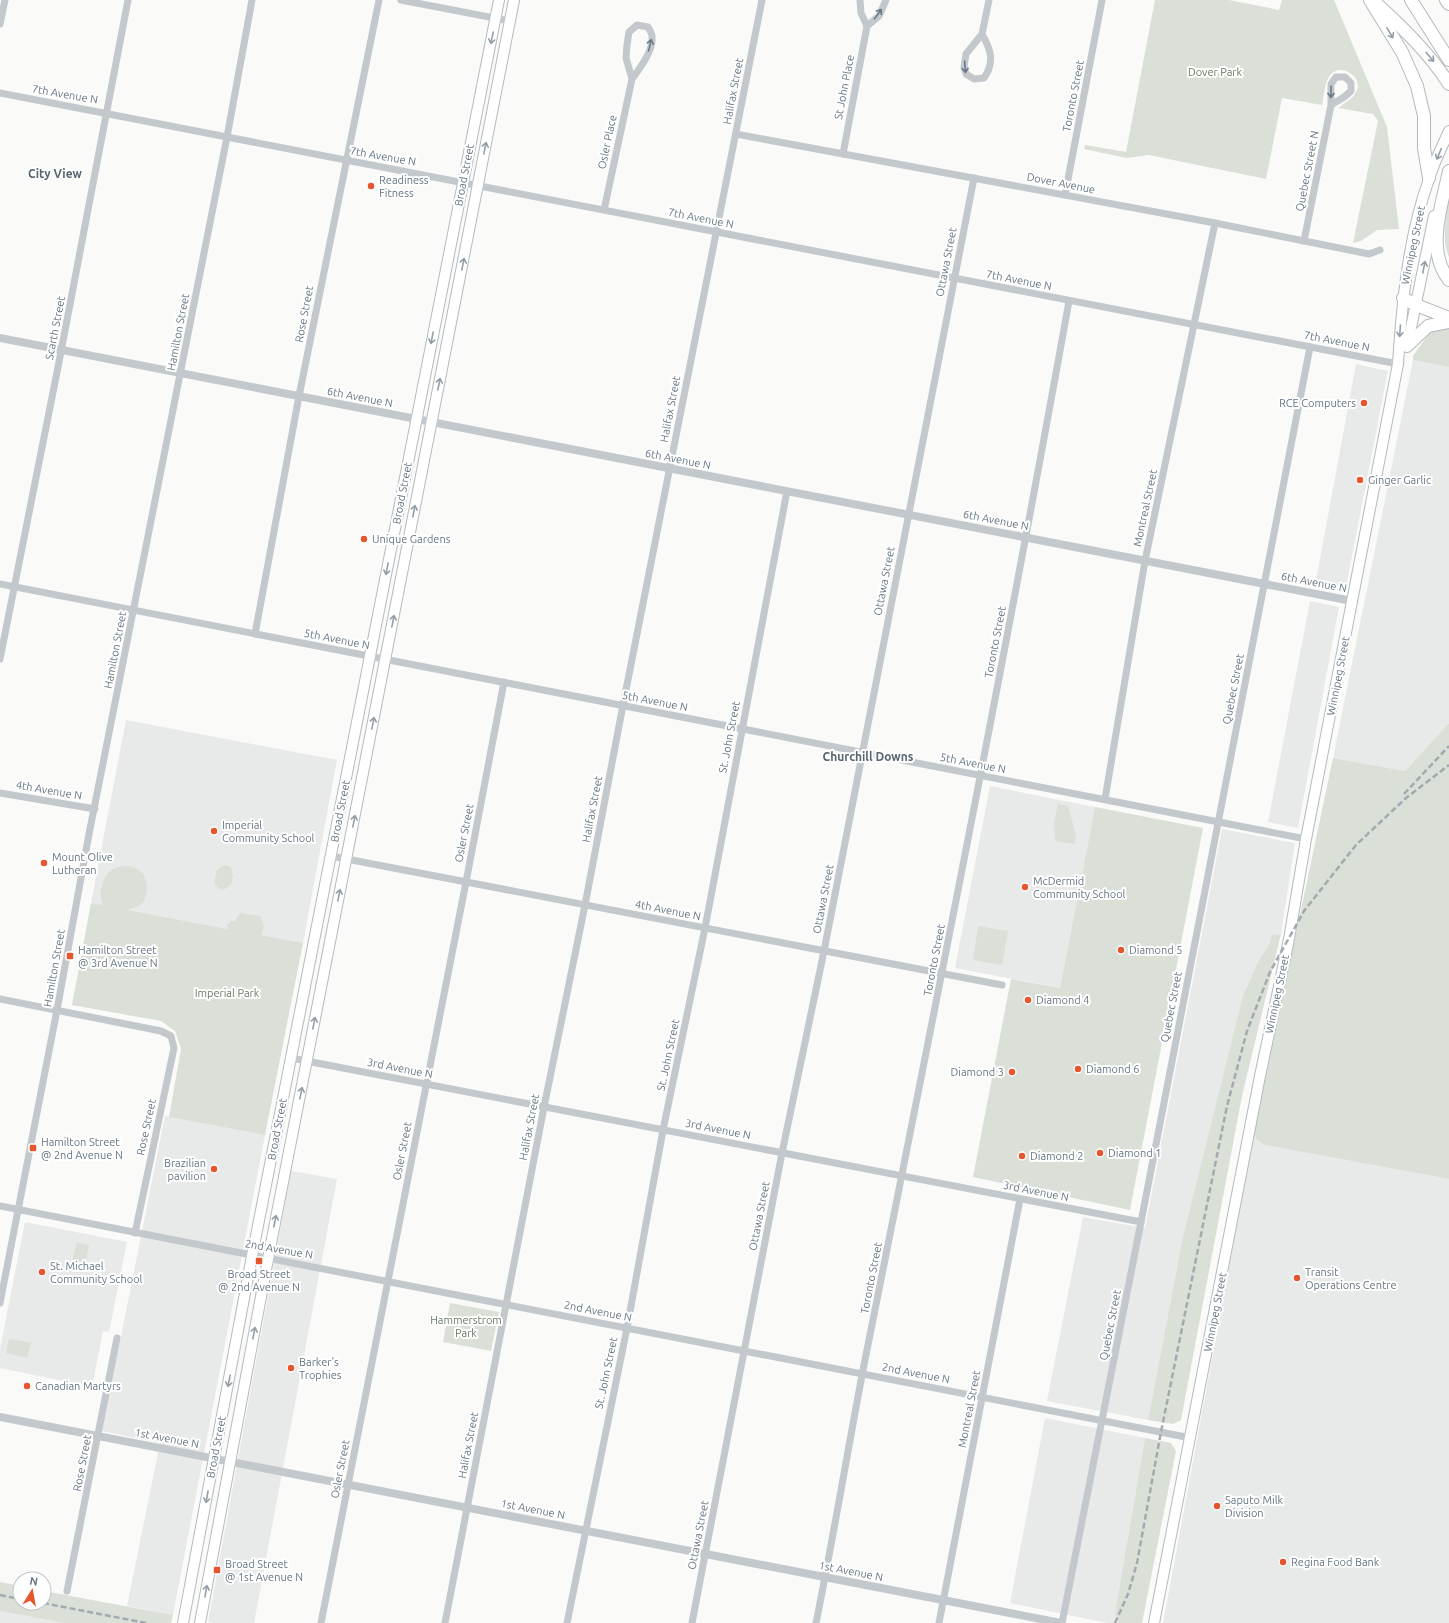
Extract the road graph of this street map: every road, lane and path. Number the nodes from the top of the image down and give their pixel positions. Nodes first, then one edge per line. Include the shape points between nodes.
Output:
1 (5, 0) edge
2 (128, 0) edge
3 (252, 0) edge
4 (379, 0) edge
5 (401, 0) edge
6 (499, 0) edge
7 (514, 0) edge
8 (762, 0) edge
9 (860, 0) edge
10 (886, 0) edge
11 (990, 0) edge
12 (1102, 0) edge
13 (1372, 0) edge
14 (1411, 0) edge
15 (1446, 0) edge
16 (1449, 4) edge
17 (496, 18) junction
18 (510, 21) junction
19 (0, 24) edge
20 (867, 26) junction
21 (982, 34) junction
22 (1449, 60) edge
23 (632, 79) junction
24 (1449, 84) edge
25 (0, 93) edge
26 (1331, 105) dead end
27 (107, 113) junction
28 (1449, 131) edge
29 (736, 134) junction
30 (227, 137) junction
31 (843, 154) junction
32 (347, 161) junction
33 (1449, 163) edge
34 (1449, 171) edge
35 (974, 178) junction
36 (1429, 178) junction
37 (462, 183) junction
38 (478, 186) junction
39 (1065, 195) junction
40 (604, 210) junction
41 (1215, 223) junction
42 (717, 232) junction
43 (1304, 241) junction
44 (1380, 250) dead end
45 (954, 278) junction
46 (1449, 280) edge
47 (1402, 298) junction
48 (1069, 300) junction
49 (1416, 305) junction
50 (1449, 318) edge
51 (1449, 322) edge
52 (1194, 325) junction
53 (0, 338) edge
54 (1408, 345) junction
55 (1310, 347) junction
56 (62, 350) junction
57 (1398, 364) junction
58 (181, 374) junction
59 (299, 396) junction
60 (417, 419) junction
61 (432, 422) junction
62 (670, 468) junction
63 (787, 491) junction
64 (908, 514) junction
65 (1026, 537) junction
66 (1145, 560) junction
67 (0, 584) edge
68 (1265, 584) junction
69 (14, 587) junction
70 (1352, 601) junction
71 (134, 610) junction
72 (254, 634) junction
73 (370, 656) junction
74 (0, 659) edge
75 (385, 659) junction
76 (504, 682) junction
77 (622, 706) junction
78 (741, 729) junction
79 (863, 752) junction
80 (980, 775) junction
81 (0, 793) edge
82 (1105, 800) junction
83 (95, 810) junction
84 (1218, 821) junction
85 (1306, 839) junction
86 (331, 856) junction
87 (346, 859) junction
88 (466, 882) junction
89 (585, 905) junction
90 (705, 928) junction
91 (824, 951) junction
92 (943, 974) junction
93 (1002, 985) dead end
94 (0, 999) edge
95 (57, 1010) junction
96 (291, 1058) junction
97 (307, 1061) junction
98 (426, 1084) junction
99 (544, 1107) junction
100 (664, 1130) junction
101 (782, 1153) junction
102 (902, 1176) junction
103 (1020, 1199) junction
104 (0, 1206) edge
105 (18, 1210) junction
106 (1141, 1222) junction
107 (135, 1233) junction
108 (252, 1256) junction
109 (268, 1259) junction
110 (388, 1281) junction
111 (0, 1304) edge
112 (507, 1304) junction
113 (627, 1328) junction
114 (117, 1338) dead end
115 (744, 1351) junction
116 (863, 1374) junction
117 (982, 1397) junction
118 (0, 1417) edge
119 (1102, 1421) junction
120 (98, 1436) junction
121 (1191, 1438) junction
122 (214, 1458) junction
123 (229, 1461) junction
124 (348, 1484) junction
125 (467, 1508) junction
126 (585, 1530) junction
127 (706, 1554) junction
128 (826, 1577) junction
129 (67, 1591) dead end
130 (943, 1600) junction
131 (183, 1623) edge
132 (200, 1623) edge
133 (321, 1623) edge
134 (445, 1623) edge
135 (567, 1623) edge
136 (692, 1623) edge
137 (816, 1623) edge
138 (938, 1623) edge
139 (1062, 1623) edge
140 (1154, 1623) edge

1 - 19 street
2 - 27 street, Scarth Street
3 - 30 street, Hamilton Street
4 - 32 street, Rose Street
5 - 17 street
6 - 17 main road, Broad Street
7 - 18 main road, Broad Street
8 - 29 street, Halifax Street
9 - 20 street, St John Place via 861,13
20 -> 10 street via 879,16
11 - 21 street
12 - 39 street, Toronto Street
13 -> 24 highway via 1435,62
13 -> 36 highway via 1402,52 1416,86 1424,116 1424,148
14 - 22 highway
15 - 16 highway
17 - 18 street
17 -> 37 main road, Broad Street
38 -> 18 main road, Broad Street
20 - 31 street, St John Place
21 -> 21 street via 966,54 966,74 974,79 984,78 990,70 991,56
23 -> 23 street, Osler Place via 645,62 650,50 652,36 648,27 636,25 629,32 626,58
23 - 40 street, Osler Place
25 - 27 street, 7th Avenue N
26 - 43 street, Quebec Street N
27 - 30 street, 7th Avenue N
27 - 56 street, Scarth Street
28 -> 36 main road, Winnipeg Street
29 - 31 street, Dover Avenue
29 - 42 street, Halifax Street
30 - 32 street, 7th Avenue N
30 - 58 street, Hamilton Street
31 - 35 street, Dover Avenue
32 - 37 street, 7th Avenue N
32 - 59 street, Rose Street
49 -> 33 main road, Winnipeg Street via 1436,204
34 - 46 highway via 1437,228 1437,255
35 - 39 street, Dover Avenue
35 - 45 street, Ottawa Street
36 - 47 main road, Winnipeg Street
37 - 38 street, 7th Avenue N
37 -> 60 main road, Broad Street
38 - 40 street, 7th Avenue N
61 -> 38 main road, Broad Street
39 - 41 street, Dover Avenue
40 - 42 street, 7th Avenue N
41 - 43 street, Dover Avenue
41 - 52 street, Montreal Street
42 - 45 street, 7th Avenue N
42 - 62 street, Halifax Street
43 - 44 street, Dover Avenue via 1369,254
45 - 48 street, 7th Avenue N
45 - 64 street, Ottawa Street
47 - 49 highway
47 -> 57 main road, Winnipeg Street
48 - 52 street, 7th Avenue N
48 - 65 street, Toronto Street
49 - 50 highway
49 - 54 main road, Winnipeg Street
51 - 54 highway via 1428,326
52 - 55 street, 7th Avenue N
52 - 66 street, Montreal Street
53 - 56 street, 6th Avenue N
54 - 57 main road, Winnipeg Street
55 - 57 street, 7th Avenue N
55 - 68 street, Quebec Street
56 - 58 street, 6th Avenue N
56 - 69 street, Scarth Street
57 - 70 main road, Winnipeg Street
58 - 59 street, 6th Avenue N
58 - 71 street, Hamilton Street
59 - 60 street, 6th Avenue N
59 - 72 street, Rose Street
60 - 61 street, 6th Avenue N
60 -> 73 main road, Broad Street
61 - 62 street, 6th Avenue N
75 -> 61 main road, Broad Street
62 - 63 street, 6th Avenue N
62 - 77 street, Halifax Street
63 - 64 street, 6th Avenue N
63 - 78 street, St. John Street
64 - 65 street, 6th Avenue N
64 - 79 street, Ottawa Street
65 - 66 street, 6th Avenue N
65 - 80 street, Toronto Street
66 - 68 street, 6th Avenue N
66 - 82 street, Montreal Street
67 - 69 street, 5th Avenue N
68 - 70 street, 6th Avenue N
68 - 84 street, Quebec Street
69 - 71 street, 5th Avenue N
69 - 74 street, Scarth Street
70 - 85 main road, Winnipeg Street
71 - 72 street, 5th Avenue N
71 - 83 street, Hamilton Street
72 - 73 street, 5th Avenue N
73 - 75 street, 5th Avenue N
73 - 86 main road, Broad Street
75 - 76 street, 5th Avenue N
87 -> 75 main road, Broad Street
76 - 77 street, 5th Avenue N
76 - 88 street, Osler Street
77 - 78 street, 5th Avenue N
77 - 89 street, Halifax Street
78 - 79 street, 5th Avenue N
78 - 90 street, St. John Street
79 - 80 street, 5th Avenue N
79 - 91 street, Ottawa Street
80 - 82 street, 5th Avenue N
80 - 92 street, Toronto Street
81 - 83 street, 4th Avenue N
82 - 84 street, 5th Avenue N
83 - 95 street, Hamilton Street
84 - 85 street, 5th Avenue N
84 - 106 street, Quebec Street
85 - 121 main road, Winnipeg Street via 1289,939 1260,1076
86 - 87 street, 4th Avenue N
86 - 96 main road, Broad Street
87 - 88 street, 4th Avenue N
97 -> 87 main road, Broad Street
88 - 89 street, 4th Avenue N
88 - 98 street, Osler Street
89 - 90 street, 4th Avenue N
89 - 99 street, Halifax Street
90 - 91 street, 4th Avenue N
90 - 100 street, St. John Street
91 - 92 street, 4th Avenue N
91 - 101 street, Ottawa Street
92 - 93 street, 4th Avenue N
92 - 102 street, Toronto Street
94 - 95 street
95 - 105 street, Hamilton Street
95 - 107 street, Rose Street via 161,1031 171,1036 174,1048
96 - 97 street, 3rd Avenue N
96 - 108 main road, Broad Street
97 - 98 street, 3rd Avenue N
109 -> 97 main road, Broad Street
98 - 99 street, 3rd Avenue N
98 - 110 street, Osler Street
99 - 100 street, 3rd Avenue N
99 - 112 street, Halifax Street
100 - 101 street, 3rd Avenue N
100 - 113 street, St. John Street
101 - 102 street, 3rd Avenue N
101 - 115 street, Ottawa Street
102 - 103 street, 3rd Avenue N
102 - 116 street, Toronto Street
103 - 106 street, 3rd Avenue N
103 - 117 street, Montreal Street
104 - 105 street, 2nd Avenue N
105 - 107 street, 2nd Avenue N
105 - 111 street, Hamilton Street
106 - 119 street, Quebec Street
107 - 108 street, 2nd Avenue N
108 - 109 street, 2nd Avenue N
108 -> 122 main road, Broad Street
109 - 110 street, 2nd Avenue N
123 -> 109 main road, Broad Street
110 - 112 street, 2nd Avenue N
110 - 124 street, Osler Street
112 - 113 street, 2nd Avenue N
112 - 125 street, Halifax Street
113 - 115 street, 2nd Avenue N
113 - 126 street, St. John Street
114 - 120 street, Rose Street
115 - 116 street, 2nd Avenue N
115 - 127 street, Ottawa Street
116 - 117 street, 2nd Avenue N
116 - 128 street, Toronto Street
117 - 119 street, 2nd Avenue N
117 - 130 street, Montreal Street
118 - 120 street, 1st Avenue N
119 - 121 street, 2nd Avenue N
119 - 139 street, Quebec Street
120 - 122 street, 1st Avenue N
120 - 129 street, Rose Street
121 - 140 main road, Winnipeg Street
122 - 123 street, 1st Avenue N
122 -> 131 main road, Broad Street
123 - 124 street, 1st Avenue N
132 -> 123 main road, Broad Street
124 - 125 street, 1st Avenue N
124 - 133 street, Osler Street
125 - 126 street, 1st Avenue N
125 - 134 street, Halifax Street
126 - 127 street, 1st Avenue N
126 - 135 street, St. John Street
127 - 128 street, 1st Avenue N
127 - 136 street, Ottawa Street
128 - 130 street, 1st Avenue N
128 - 137 street, Toronto Street
130 - 138 street, Montreal Street
130 - 139 street, 1st Avenue N

